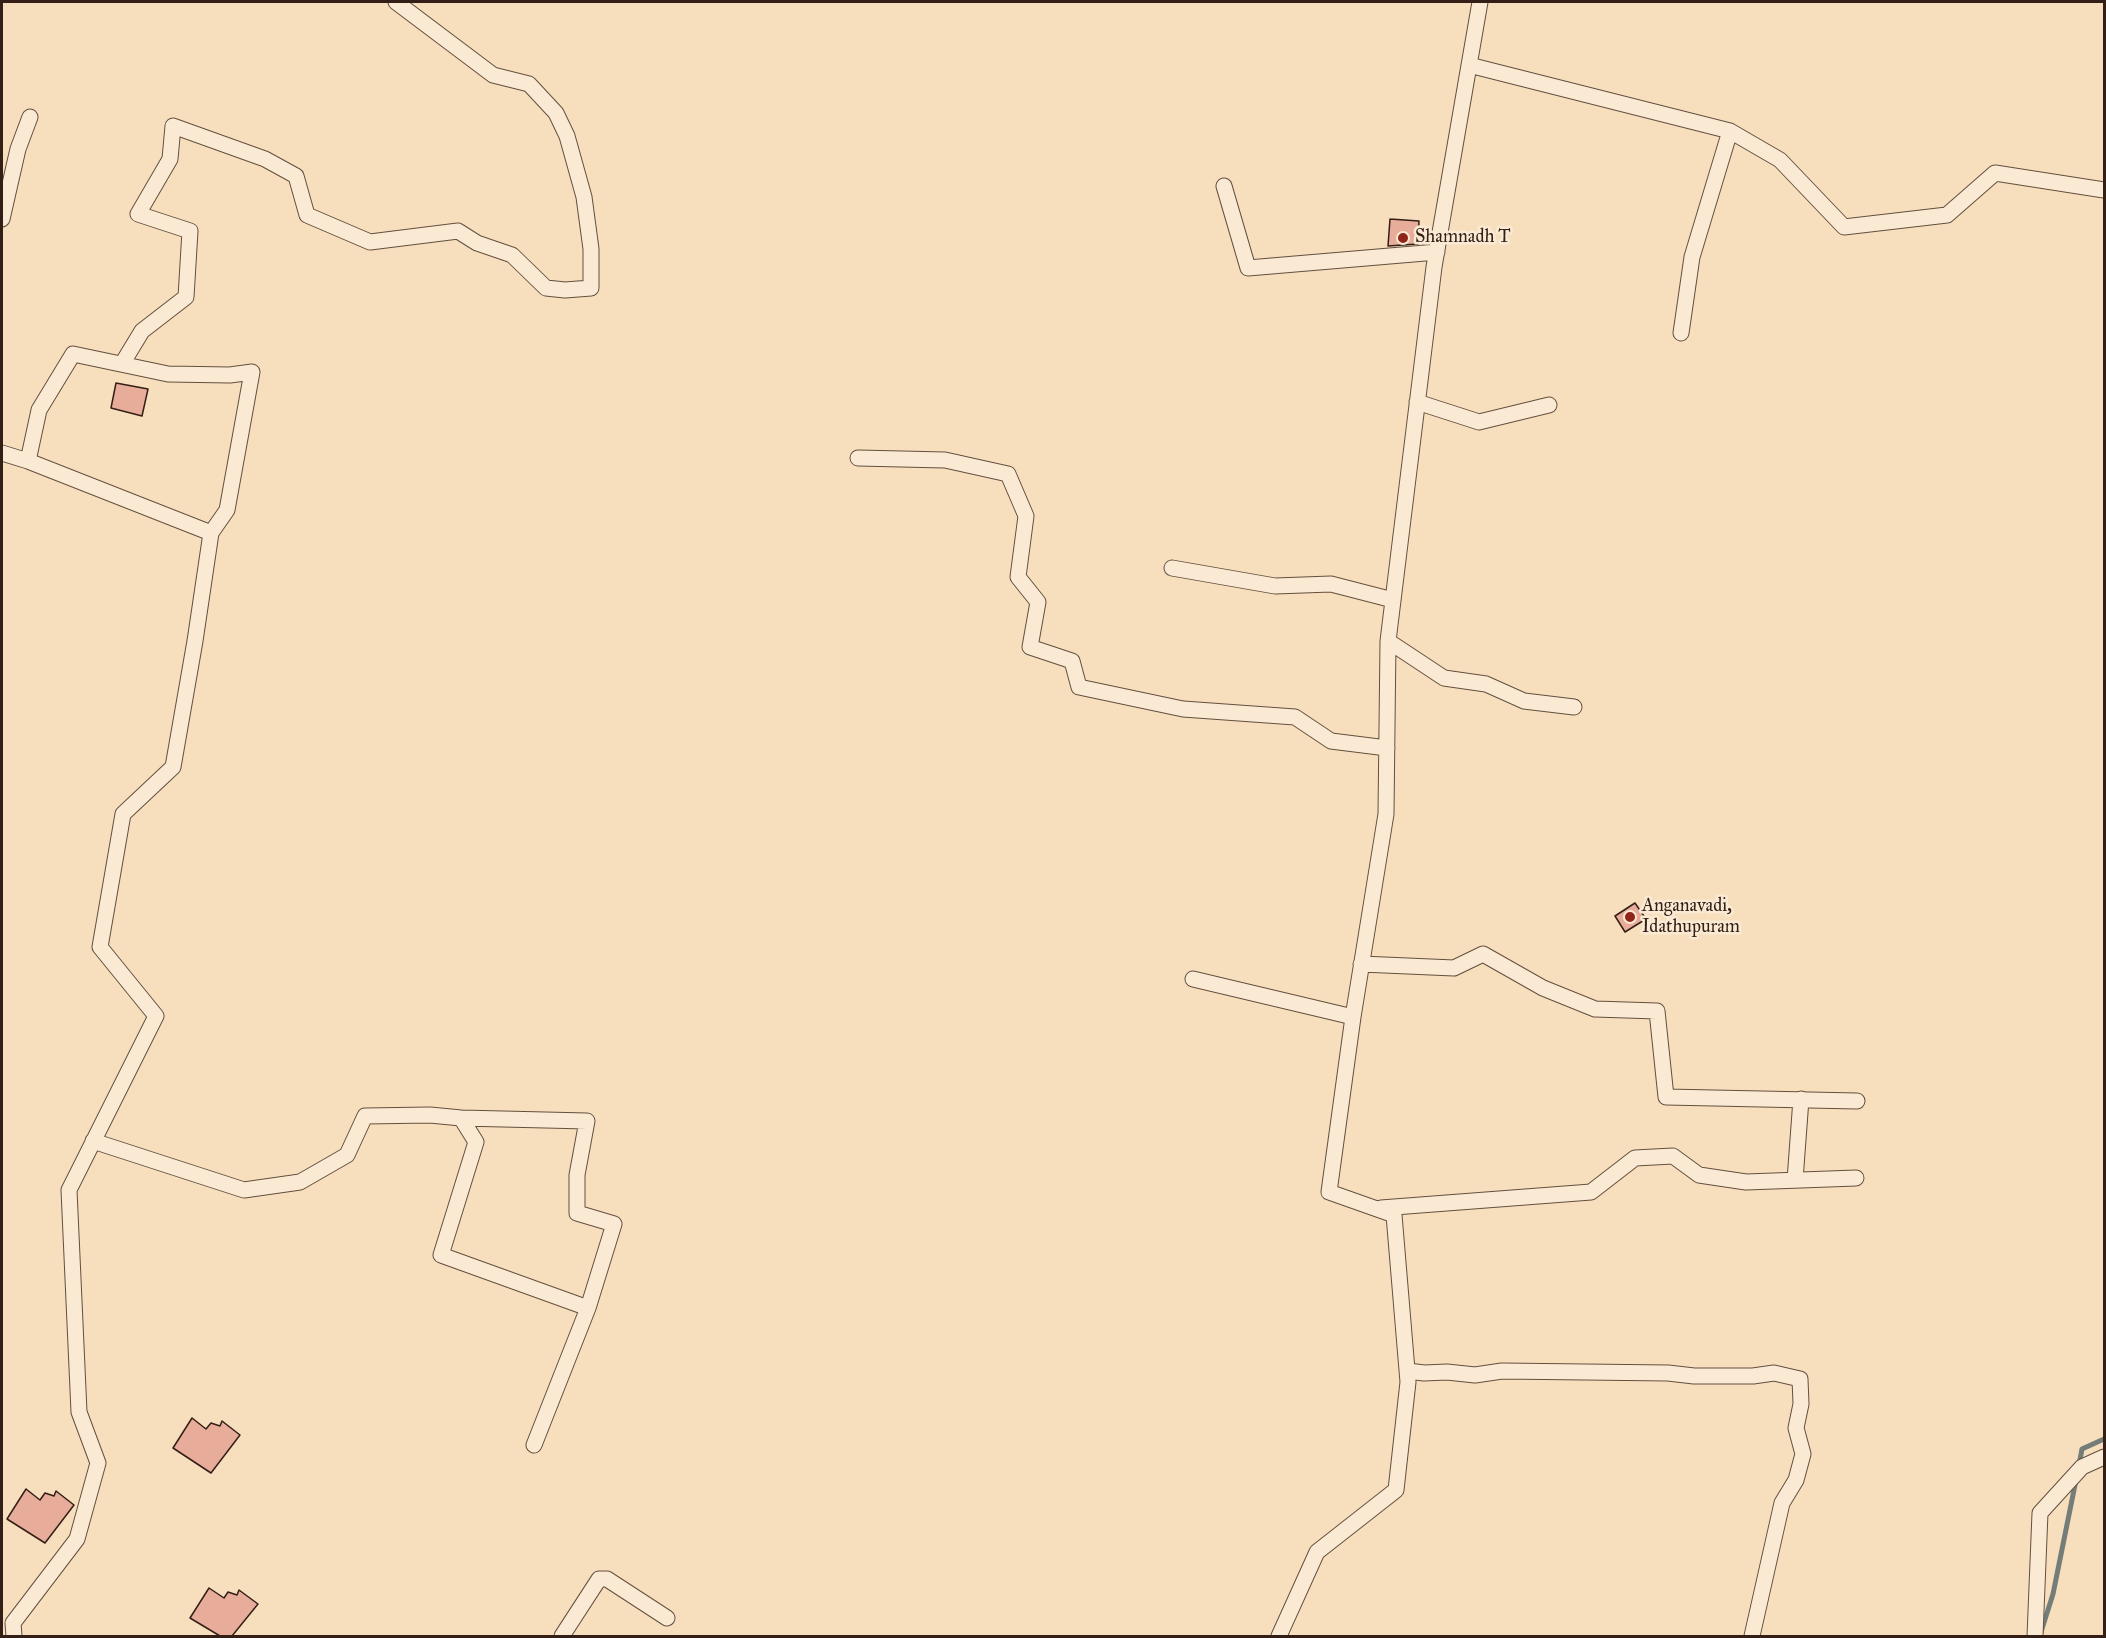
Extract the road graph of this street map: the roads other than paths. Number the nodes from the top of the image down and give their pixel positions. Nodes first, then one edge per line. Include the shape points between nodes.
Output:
1 (396, 2) edge
2 (1480, 2) edge
3 (1469, 65) junction
4 (30, 117) dead end
5 (1730, 131) junction
6 (1224, 186) dead end
7 (2104, 190) edge
8 (2, 219) edge
9 (1437, 252) junction
10 (1681, 333) dead end
11 (122, 364) junction
12 (1417, 402) junction
13 (1549, 405) dead end
14 (2, 453) edge
15 (858, 458) dead end
16 (28, 461) junction
17 (211, 533) junction
18 (1172, 568) dead end
19 (1393, 600) junction
20 (1388, 641) junction
21 (1574, 707) dead end
22 (1387, 748) junction
23 (1361, 964) junction
24 (1193, 979) dead end
25 (1353, 1017) junction
26 (1801, 1100) junction
27 (1857, 1101) dead end
28 (461, 1118) junction
29 (93, 1141) junction
30 (1856, 1178) dead end
31 (1795, 1180) junction
32 (1376, 1209) junction
33 (588, 1308) junction
34 (1408, 1371) junction
35 (534, 1445) dead end
36 (2104, 1457) edge
37 (667, 1618) dead end
38 (14, 1636) edge
39 (562, 1636) edge
40 (1279, 1636) edge
41 (1752, 1636) edge
42 (2035, 1636) edge

1 - 11 street via 493,75 529,84 556,113 567,136 584,197 591,288 546,288 512,255 477,243 458,231 370,242 307,215 296,176 265,159 173,126 170,159 138,214 190,231 186,297 142,331
2 - 3 street
3 - 5 street
3 - 9 street
4 - 8 street via 18,149
5 - 7 street via 1780,160 1844,227 1947,215 1995,173
5 - 10 street via 1692,257
6 - 9 street via 1248,268
9 - 12 street
11 - 16 street via 73,354 39,410
11 - 17 street via 168,374 252,372 227,510
12 - 13 street via 1479,422
12 - 19 street
14 - 16 street
15 - 22 street via 945,460 1008,474 1026,516 1018,577 1038,602 1030,647 1072,661 1079,687 1183,710 1294,717 1330,741
16 - 17 street
17 - 29 street via 173,767 123,814 100,947 156,1016
18 - 19 street via 1275,586 1330,584
19 - 20 street
20 - 21 street via 1444,678 1486,684 1524,701
20 - 22 street
22 - 23 street via 1386,814
23 - 25 street
23 - 26 street via 1454,968 1483,954 1543,988 1595,1009 1657,1011 1666,1097
24 - 25 street
25 - 32 street via 1329,1192
26 - 27 street
26 - 31 street
28 - 29 street via 365,1116 346,1155 300,1182 244,1190
28 - 33 street via 476,1142 441,1256
28 - 33 street via 587,1120 577,1175 577,1213 614,1224
29 - 38 street via 69,1190 79,1412 98,1463 77,1539 13,1623
30 - 31 street
31 - 32 street via 1746,1182 1699,1175 1673,1156 1635,1158 1592,1192
32 - 34 street via 1394,1215
33 - 35 street
34 - 40 street via 1396,1490 1317,1552
34 - 41 street via 1475,1375 1502,1371 1694,1376 1774,1373 1800,1379 1801,1404 1796,1428 1803,1454 1796,1480 1782,1503
36 - 42 street via 2082,1467 2040,1513
37 - 39 street via 608,1579 599,1579

